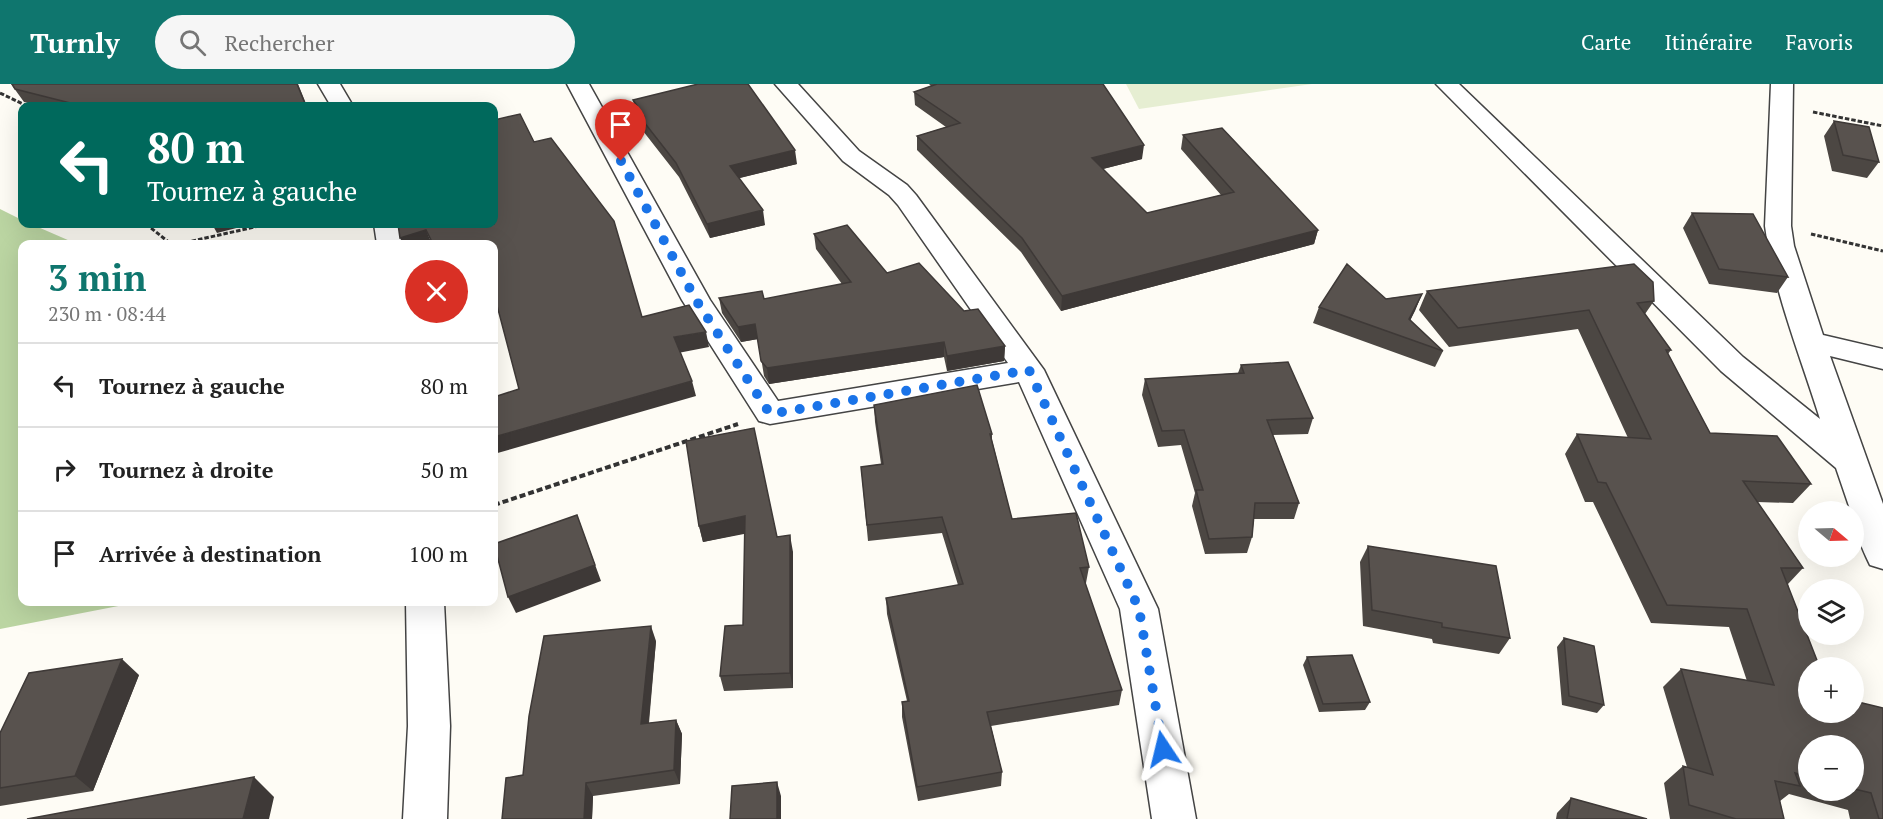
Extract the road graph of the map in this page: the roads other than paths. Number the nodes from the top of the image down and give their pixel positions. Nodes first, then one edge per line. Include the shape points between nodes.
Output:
1 (329, 84) edge
2 (578, 84) edge
3 (786, 84) edge
4 (1447, 84) edge
5 (1782, 95) edge
6 (340, 102) edge
7 (1810, 342) junction
8 (1883, 359) edge
9 (1029, 370) junction
10 (1849, 460) junction
11 (1883, 555) edge
12 (425, 606) edge
13 (425, 819) edge
14 (1174, 819) edge

1 - 6 street
2 - 9 street via 696,300 770,414
3 - 9 street via 851,156 907,200
4 - 10 street via 1732,364
5 - 7 street via 1778,226
7 - 8 street
7 - 10 street
9 - 14 street via 1139,609
10 - 11 street
12 - 13 street via 429,726

